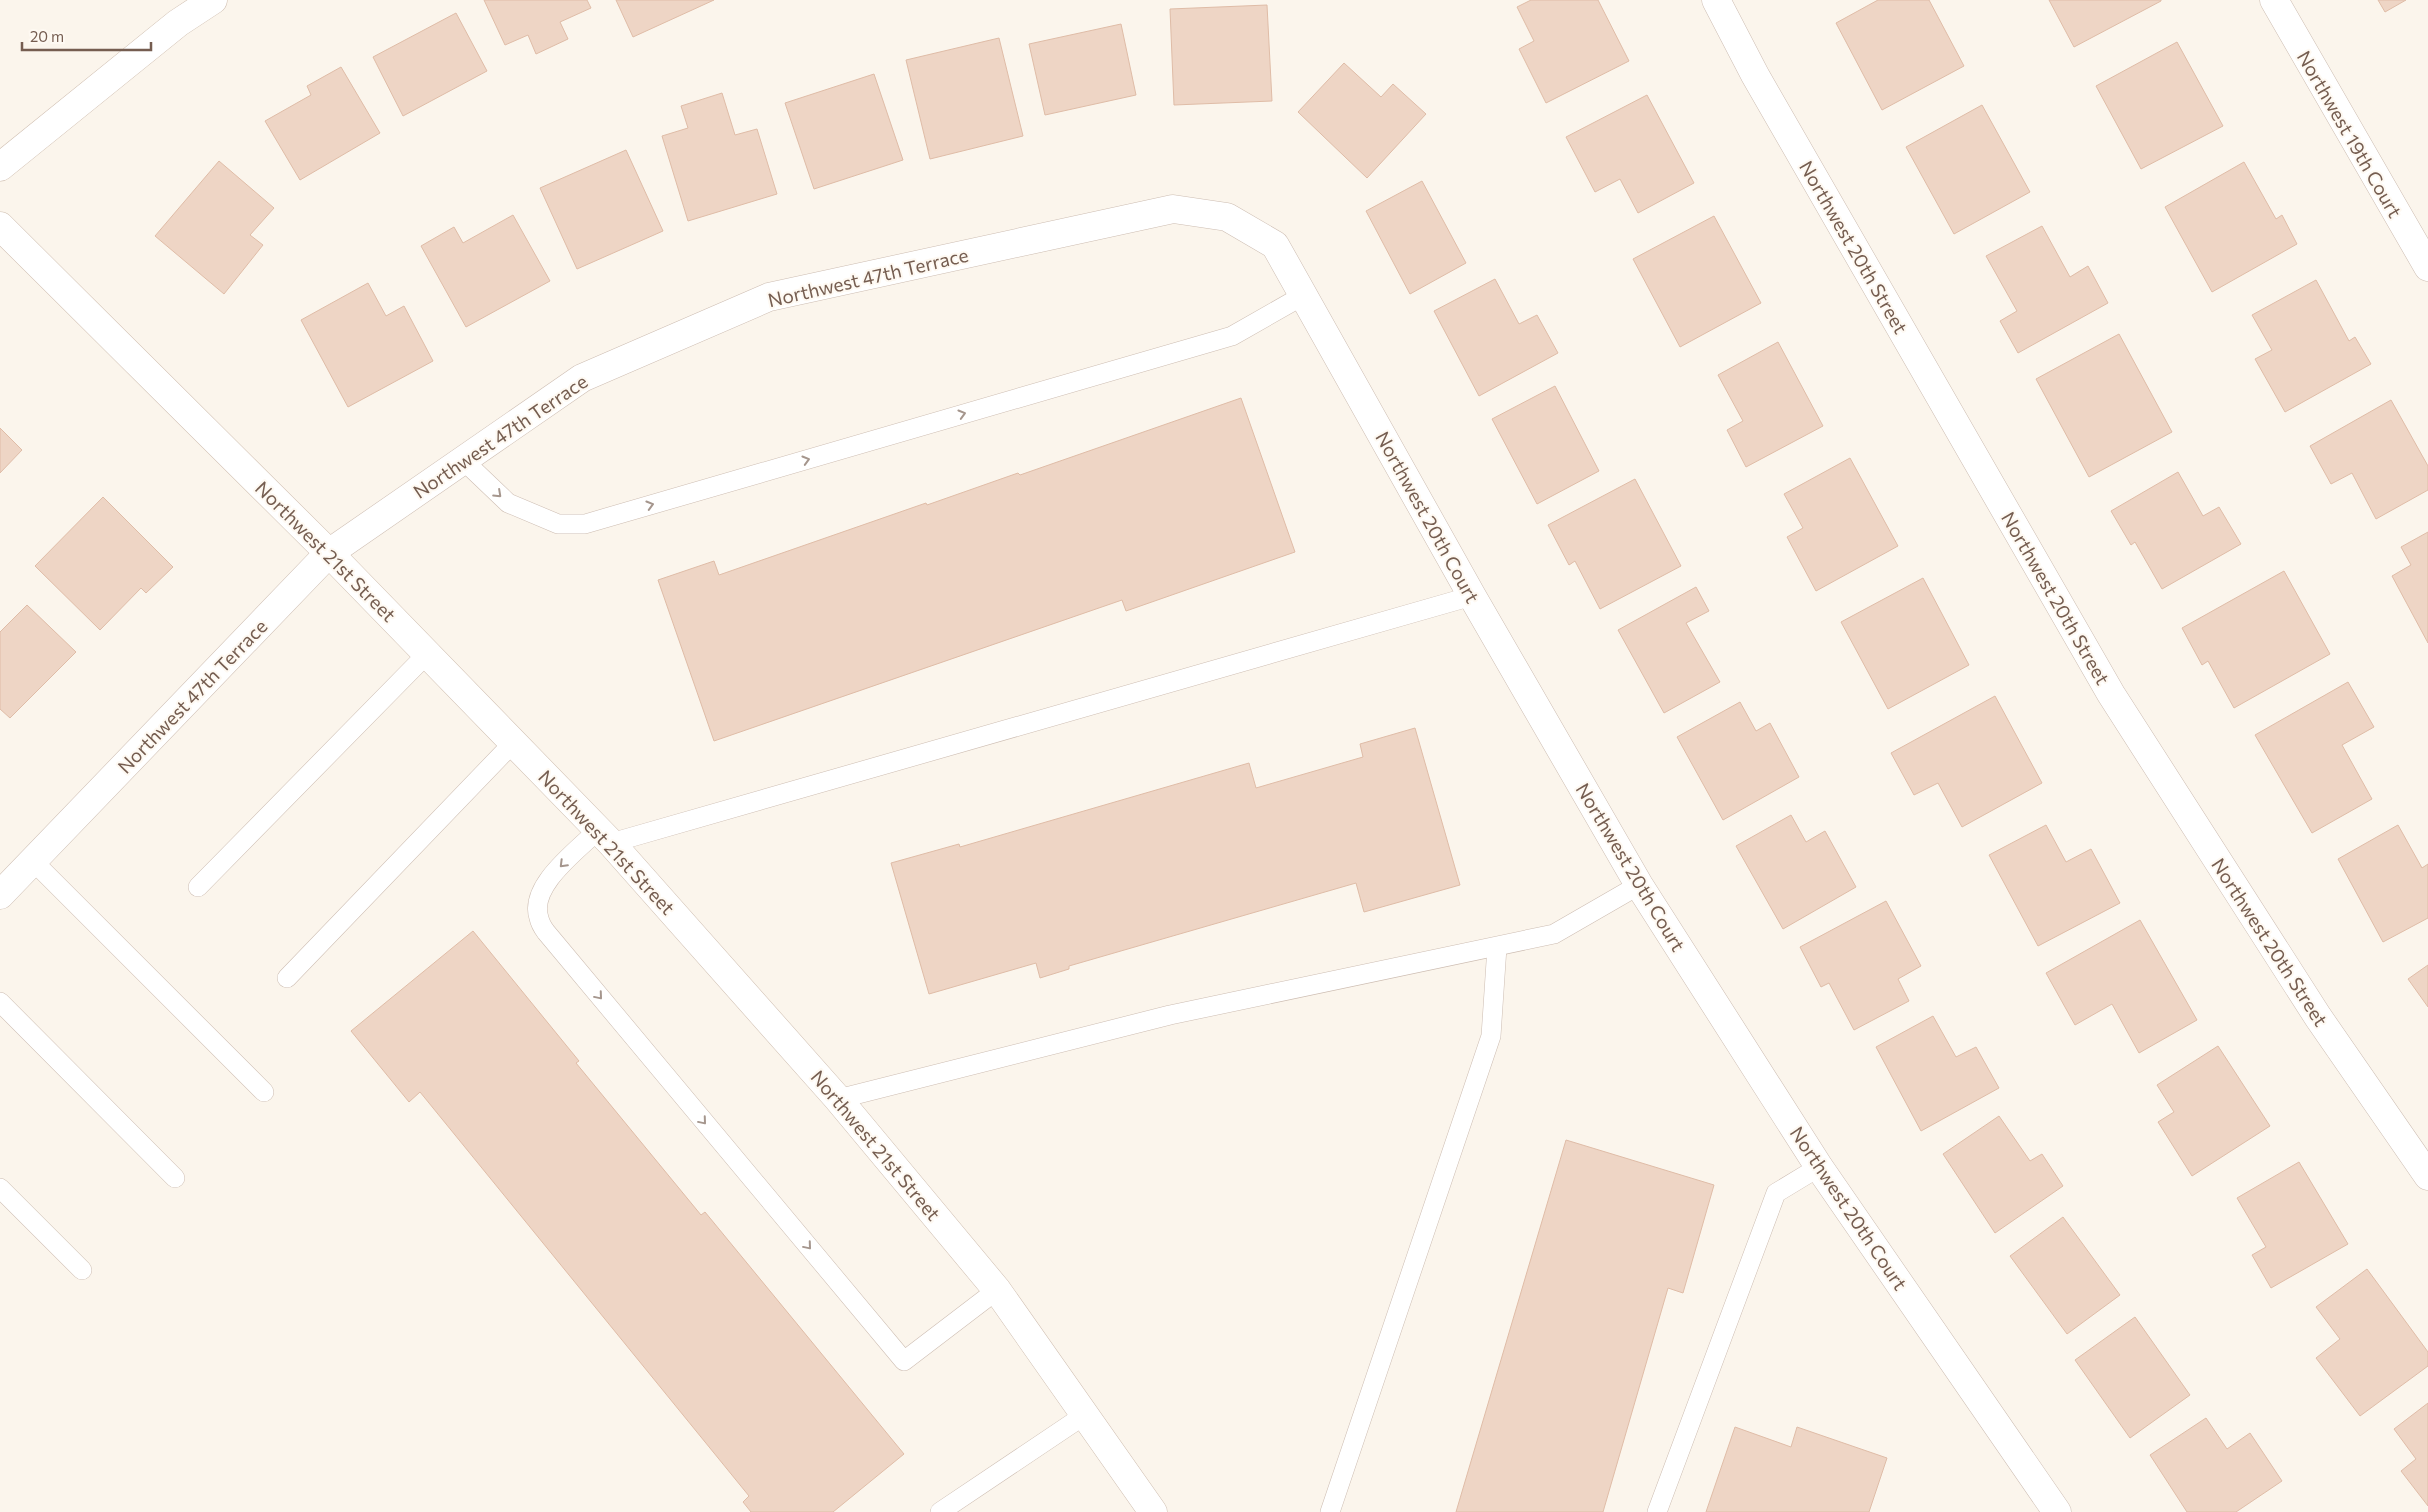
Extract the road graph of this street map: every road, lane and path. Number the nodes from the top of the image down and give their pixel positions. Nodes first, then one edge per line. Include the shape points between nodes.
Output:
1 (213, 0) edge
2 (1716, 0) edge
3 (2274, 0) edge
4 (0, 167) edge
5 (1227, 217) joint
6 (0, 226) edge
7 (2428, 267) edge
8 (1304, 295) junction
9 (462, 460) junction
10 (328, 553) junction
11 (1472, 596) junction
12 (427, 654) junction
13 (513, 743) junction
14 (604, 836) junction
15 (33, 861) junction
16 (1639, 885) junction
17 (198, 887) dead end
18 (0, 895) edge
19 (1497, 947) junction
20 (287, 978) dead end
21 (0, 1002) edge
22 (264, 1092) dead end
23 (838, 1099) junction
24 (1819, 1167) junction
25 (2428, 1176) edge
26 (175, 1178) dead end
27 (0, 1188) edge
28 (82, 1270) dead end
29 (997, 1290) junction
30 (1086, 1414) junction
31 (940, 1512) edge
32 (1153, 1512) edge
33 (1330, 1512) edge
34 (1657, 1512) edge
35 (2057, 1512) edge

1 - 4 street via 178,22
2 - 25 street, Northwest 20th Street via 1760,83 2111,694 2318,1017
3 - 7 street, Northwest 19th Court
5 - 8 street, Northwest 20th Court via 1275,245
5 - 9 street, Northwest 47th Terrace via 1173,208 770,297 582,378
6 - 10 street, Northwest 21st Street
9 -> 8 lane via 508,503 558,524 585,524 1232,336
8 - 11 street, Northwest 20th Court
9 - 10 street, Northwest 47th Terrace
10 - 12 street, Northwest 21st Street
10 - 15 street, Northwest 47th Terrace
11 - 14 lane
11 - 16 street, Northwest 20th Court
12 - 13 street, Northwest 21st Street
12 - 17 lane
13 - 14 street, Northwest 21st Street
13 - 20 lane
14 - 23 street, Northwest 21st Street
14 -> 29 lane via 544,883 538,901 538,917 546,932 904,1361
15 - 18 street, Northwest 47th Terrace
15 - 22 lane
16 - 19 lane via 1554,934
16 - 24 street, Northwest 20th Court
19 - 23 lane via 1170,1015
19 - 33 lane via 1491,1036
21 - 26 lane
23 - 29 street, Northwest 21st Street
24 - 34 lane via 1776,1193
24 - 35 street, Northwest 20th Court
27 - 28 lane
29 - 30 street, Northwest 21st Street
30 - 31 lane
30 - 32 street, Northwest 21st Street

